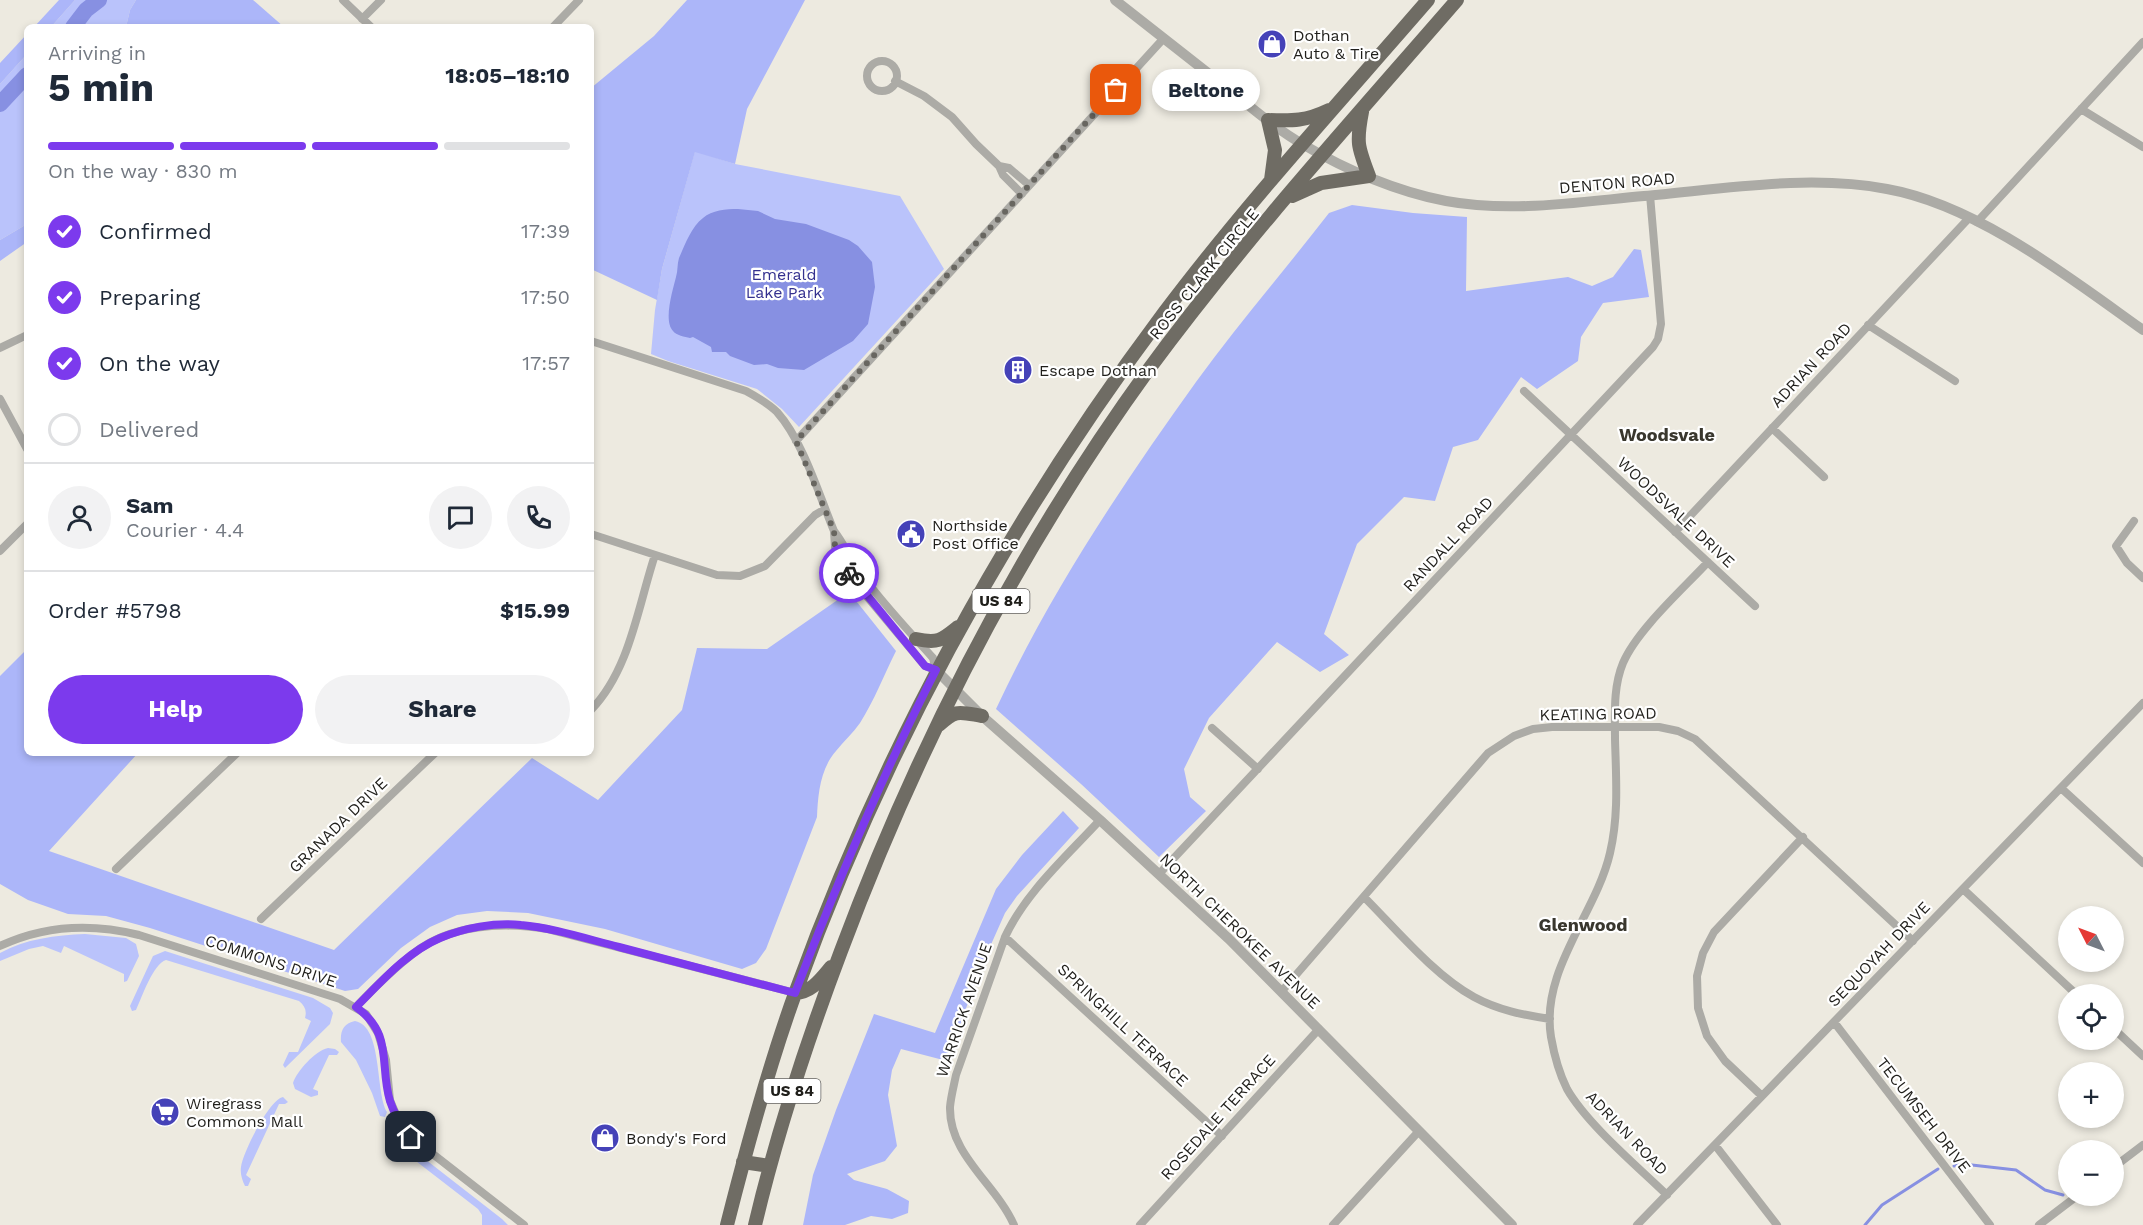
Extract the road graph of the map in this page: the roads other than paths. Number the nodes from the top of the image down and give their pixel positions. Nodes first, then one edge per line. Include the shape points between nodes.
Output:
1 (343, 0) edge
2 (381, 0) edge
3 (579, 0) edge
4 (1115, 0) edge
5 (1428, 0) edge
6 (1457, 0) edge
7 (362, 19) junction
8 (367, 24) edge
9 (556, 24) edge
10 (1164, 39) junction
11 (2143, 42) edge
12 (895, 81) dead end
13 (1336, 106) junction
14 (2081, 109) junction
15 (1362, 110) junction
16 (1268, 120) junction
17 (1303, 145) junction
18 (2143, 147) edge
19 (1323, 155) junction
20 (999, 166) junction
21 (1369, 177) junction
22 (1271, 183) junction
23 (1029, 185) junction
24 (1022, 194) junction
25 (1650, 195) junction
26 (1285, 199) junction
27 (1973, 220) junction
28 (1230, 230) junction
29 (1239, 254) junction
30 (1167, 310) junction
31 (1184, 324) junction
32 (1868, 325) junction
33 (2143, 330) edge
34 (24, 336) edge
35 (594, 342) edge
36 (0, 348) edge
37 (1955, 381) dead end
38 (1524, 391) dead end
39 (0, 399) edge
40 (1082, 428) junction
41 (1772, 428) junction
42 (1570, 435) junction
43 (1100, 439) junction
44 (796, 441) junction
45 (24, 443) edge
46 (1824, 477) dead end
47 (825, 509) junction
48 (2134, 521) dead end
49 (24, 527) edge
50 (834, 531) junction
51 (1675, 532) junction
52 (594, 535) edge
53 (0, 551) edge
54 (655, 555) junction
55 (1708, 562) junction
56 (2143, 578) edge
57 (1755, 606) dead end
58 (965, 622) junction
59 (916, 639) junction
60 (936, 670) junction
61 (954, 689) junction
62 (2143, 704) edge
63 (594, 707) edge
64 (982, 716) junction
65 (1615, 726) junction
66 (1212, 728) dead end
67 (933, 731) junction
68 (234, 756) edge
69 (432, 756) edge
70 (1258, 769) junction
71 (2061, 788) junction
72 (868, 812) junction
73 (1100, 820) junction
74 (892, 823) junction
75 (1803, 837) junction
76 (2143, 863) edge
77 (116, 869) dead end
78 (1160, 874) junction
79 (1963, 889) junction
80 (1364, 897) junction
81 (261, 919) dead end
82 (1005, 937) junction
83 (1913, 940) junction
84 (0, 946) edge
85 (838, 959) junction
86 (2065, 984) edge
87 (1282, 992) junction
88 (795, 993) junction
89 (356, 1007) junction
90 (1550, 1019) junction
91 (1834, 1022) junction
92 (1319, 1029) junction
93 (2124, 1038) edge
94 (2143, 1056) edge
95 (1762, 1096) junction
96 (1419, 1131) junction
97 (1222, 1136) junction
98 (1715, 1145) junction
99 (2143, 1145) edge
100 (2124, 1159) edge
101 (743, 1162) junction
102 (770, 1166) junction
103 (1667, 1195) junction
104 (2064, 1206) edge
105 (524, 1225) edge
106 (726, 1225) edge
107 (755, 1225) edge
108 (1014, 1225) edge
109 (1140, 1225) edge
110 (1333, 1225) edge
111 (1512, 1225) edge
112 (1637, 1225) edge
113 (1777, 1225) edge
114 (1990, 1225) edge
115 (2039, 1225) edge

1 - 7 street
2 - 7 street
3 - 9 street
4 - 10 street, DENTON ROAD
5 - 13 highway, ROSS CLARK CIRCLE / US 84
6 - 15 highway, ROSS CLARK CIRCLE / US 84
7 - 8 street
10 - 16 street, DENTON ROAD
10 - 23 street
11 - 14 street, ADRIAN ROAD
12 - 20 street via 952,117
13 - 16 highway via 1300,121
13 - 17 highway, ROSS CLARK CIRCLE / US 84
14 - 18 street
14 - 27 street, ADRIAN ROAD
15 - 19 highway, ROSS CLARK CIRCLE / US 84
15 - 21 highway via 1358,147
16 - 17 street, DENTON ROAD
16 - 22 highway via 1275,150
17 - 19 street, DENTON ROAD
17 - 22 highway, ROSS CLARK CIRCLE / US 84
19 - 21 street, DENTON ROAD
19 - 26 highway, ROSS CLARK CIRCLE / US 84
20 - 23 street via 1010,168
20 - 24 street
21 - 25 street, DENTON ROAD via 1422,195 1478,206 1543,205
21 - 26 highway via 1321,183
22 - 28 highway, ROSS CLARK CIRCLE / US 84
23 - 24 street
24 - 44 street
25 - 27 street, DENTON ROAD via 1787,184 1851,184 1910,194
25 - 42 street, RANDALL ROAD via 1661,324 1658,339
26 - 29 highway, ROSS CLARK CIRCLE / US 84
27 - 32 street, ADRIAN ROAD
27 - 33 street, DENTON ROAD via 2049,264
28 - 29 highway via 1236,237
28 - 30 highway, ROSS CLARK CIRCLE / US 84
29 - 31 highway, ROSS CLARK CIRCLE / US 84
30 - 31 highway
30 - 40 highway, ROSS CLARK CIRCLE / US 84
31 - 43 highway, ROSS CLARK CIRCLE / US 84
32 - 37 street
32 - 41 street, ADRIAN ROAD
34 - 36 street
35 - 44 street, NORTH CHEROKEE AVENUE via 746,391 777,412
38 - 42 street, WOODSVALE DRIVE
39 - 45 street
40 - 43 highway
40 - 58 highway, ROSS CLARK CIRCLE / US 84
41 - 46 street
41 - 51 street, ADRIAN ROAD
42 - 51 street, WOODSVALE DRIVE
42 - 70 street, RANDALL ROAD
43 - 61 highway, ROSS CLARK CIRCLE / US 84 via 1024,562
44 - 47 street, NORTH CHEROKEE AVENUE
47 - 50 street, NORTH CHEROKEE AVENUE
47 - 54 street via 765,566 741,576 717,575
48 - 56 street via 2116,546
49 - 53 street
50 - 59 street, NORTH CHEROKEE AVENUE via 862,575
50 - 60 street, NORTH CHEROKEE AVENUE via 835,547 853,580 925,666
51 - 55 street, WOODSVALE DRIVE
52 - 54 street
54 - 63 street via 622,662 605,695
55 - 57 street, WOODSVALE DRIVE
55 - 65 street, ADRIAN ROAD via 1629,650 1617,680
58 - 59 highway via 933,643
58 - 60 highway, ROSS CLARK CIRCLE / US 84
59 - 60 street, NORTH CHEROKEE AVENUE via 933,658
60 - 61 street, NORTH CHEROKEE AVENUE
60 - 72 highway, ROSS CLARK CIRCLE / US 84
61 - 64 street, NORTH CHEROKEE AVENUE
61 - 67 highway, ROSS CLARK CIRCLE / US 84
62 - 71 street, SEQUOYAH DRIVE
64 - 67 highway via 952,714
64 - 73 street, NORTH CHEROKEE AVENUE
65 - 75 street, KEATING ROAD via 1659,727 1695,739
65 - 80 street, KEATING ROAD via 1533,729 1496,746
65 - 90 street, ADRIAN ROAD via 1616,820 1610,855 1556,982
66 - 70 street
67 - 74 highway, ROSS CLARK CIRCLE / US 84
68 - 77 street
69 - 81 street, GRANADA DRIVE
70 - 78 street, RANDALL ROAD
71 - 76 street
71 - 79 street, SEQUOYAH DRIVE
72 - 74 highway
72 - 88 highway, ROSS CLARK CIRCLE / US 84
73 - 78 street, NORTH CHEROKEE AVENUE
73 - 82 street, WARRICK AVENUE via 1023,904
74 - 85 highway, ROSS CLARK CIRCLE / US 84
75 - 83 street, KEATING ROAD
75 - 95 street via 1718,927 1703,954 1697,976 1703,1028 1725,1061
78 - 87 street, NORTH CHEROKEE AVENUE
79 - 83 street, SEQUOYAH DRIVE
79 - 86 street
80 - 87 street, KEATING ROAD
80 - 90 street via 1462,990 1513,1013
82 - 97 street, SPRINGHILL TERRACE
82 - 108 street, WARRICK AVENUE via 956,1075 950,1107 959,1145
83 - 91 street, SEQUOYAH DRIVE
84 - 89 street, COMMONS DRIVE via 60,928 112,929
85 - 88 highway via 812,989
85 - 102 highway, ROSS CLARK CIRCLE / US 84
87 - 92 street, NORTH CHEROKEE AVENUE
88 - 89 street via 547,929 494,925 440,938 415,952
88 - 101 highway, ROSS CLARK CIRCLE / US 84
89 - 105 street, COMMONS DRIVE via 366,1014 378,1033 386,1060 390,1100 404,1128 420,1146
90 - 103 street, ADRIAN ROAD via 1560,1072 1573,1099
91 - 95 street, SEQUOYAH DRIVE
91 - 114 street, TECUMSEH DRIVE
92 - 96 street, NORTH CHEROKEE AVENUE
92 - 97 street, ROSEDALE TERRACE
93 - 94 street
95 - 98 street, SEQUOYAH DRIVE
96 - 110 street
96 - 111 street, NORTH CHEROKEE AVENUE
97 - 109 street, ROSEDALE TERRACE
98 - 103 street, SEQUOYAH DRIVE
98 - 113 street
99 - 100 street
101 - 102 highway
101 - 106 highway, ROSS CLARK CIRCLE / US 84
102 - 107 highway, ROSS CLARK CIRCLE / US 84
103 - 112 street, SEQUOYAH DRIVE
104 - 115 street

